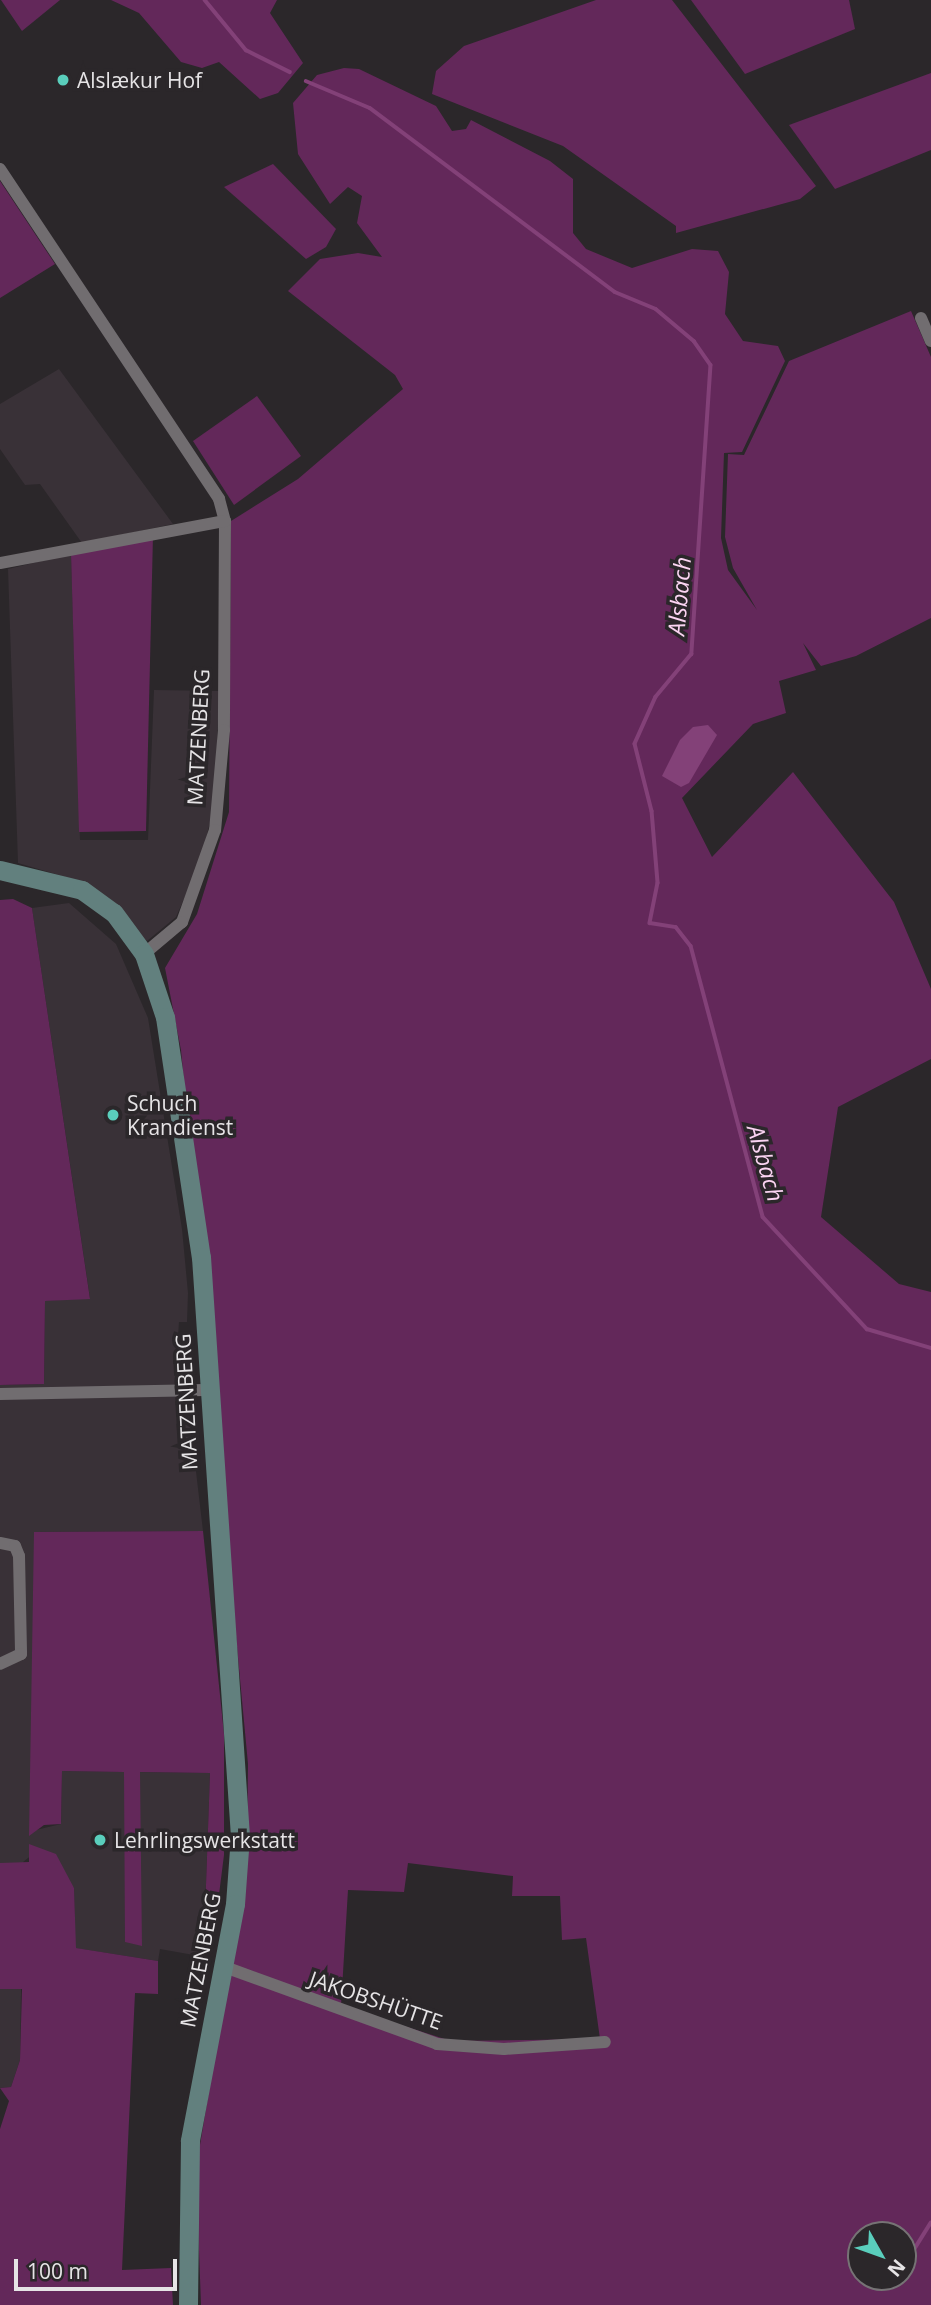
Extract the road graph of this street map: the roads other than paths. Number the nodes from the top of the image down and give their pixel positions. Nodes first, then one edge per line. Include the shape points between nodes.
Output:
1 (0, 169) edge
2 (921, 318) dead end
3 (931, 341) edge
4 (225, 521) junction
5 (0, 563) edge
6 (0, 870) edge
7 (144, 954) junction
8 (206, 1391) junction
9 (0, 1394) edge
10 (0, 1543) edge
11 (0, 1664) edge
12 (222, 1966) junction
13 (605, 2042) dead end
14 (188, 2305) edge

1 - 4 street, MATZENBERG via 219,499
2 - 3 street
4 - 5 street
4 - 7 street, MATZENBERG via 225,730 215,830 182,922
6 - 7 street via 82,890 114,914
7 - 8 street, MATZENBERG via 160,995 174,1069 201,1257
8 - 9 street
8 - 12 street, MATZENBERG via 240,1836
10 - 11 street via 15,1546 19,1556 20,1654
12 - 13 street, JAKOBSHÜTTE via 437,2044 504,2049
12 - 14 street, MATZENBERG via 187,2172

